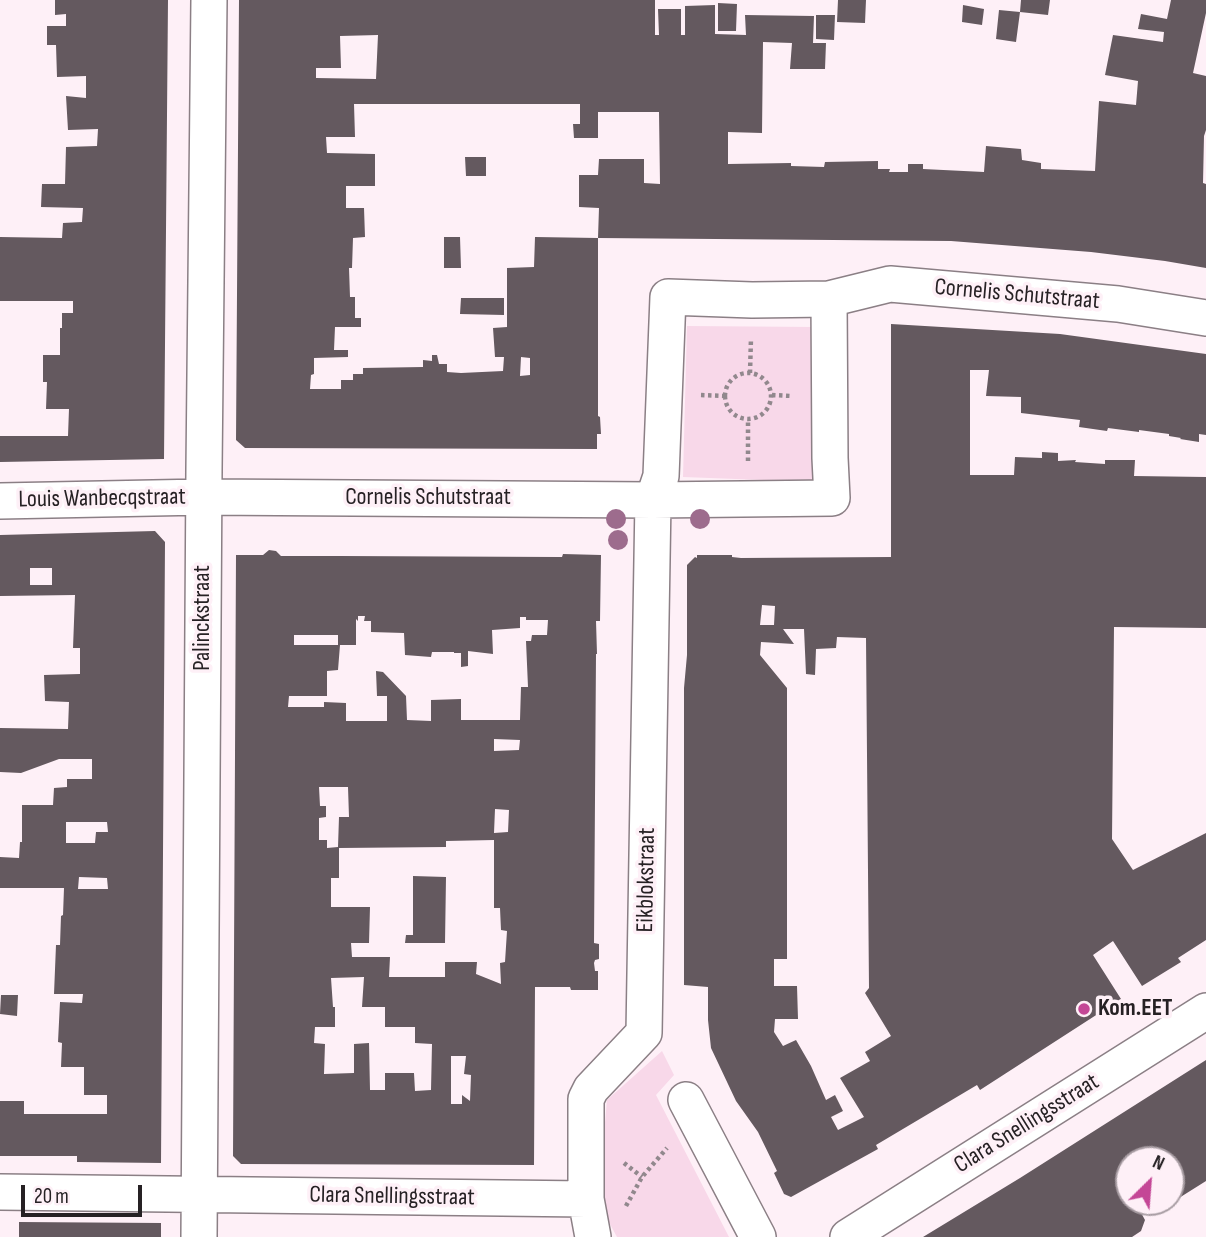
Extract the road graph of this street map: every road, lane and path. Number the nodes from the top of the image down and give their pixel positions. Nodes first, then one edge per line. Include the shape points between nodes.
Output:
1 (209, 0) edge
2 (829, 299) junction
3 (1206, 318) edge
4 (738, 337) dead end
5 (762, 337) dead end
6 (699, 384) dead end
7 (725, 392) joint
8 (699, 396) dead end
9 (794, 396) dead end
10 (794, 408) dead end
11 (748, 459) dead end
12 (759, 459) dead end
13 (204, 497) junction
14 (653, 500) junction
15 (0, 501) edge
16 (1206, 1012) edge
17 (688, 1104) joint
18 (0, 1192) edge
19 (199, 1194) junction
20 (586, 1199) junction
21 (625, 1208) dead end
22 (199, 1237) edge
23 (593, 1237) edge
24 (758, 1237) edge
25 (848, 1237) edge

1 - 13 street, Palinckstraat
2 - 3 street, Cornelis Schutstraat via 890,284 1118,304
2 - 14 street, Cornelis Schutstraat via 668,297 661,476
2 - 14 street, Cornelis Schutstraat via 832,498
4 - 5 path
6 - 8 path
7 - 7 path via 732,378 747,372 767,381 772,395 767,410 748,419 733,414
9 - 10 path
11 - 12 path
13 - 14 street, Cornelis Schutstraat
13 - 15 street, Louis Wanbecqstraat
13 - 19 street, Palinckstraat
14 - 20 street, Eikblokstraat via 644,1033 586,1099
16 - 25 street, Clara Snellingsstraat
17 - 21 path via 678,1135 642,1177
17 - 24 street
18 - 19 street, Clara Snellingsstraat
19 - 20 street, Clara Snellingsstraat
19 - 22 street, Palinckstraat
20 - 23 street, Eikblokstraat

